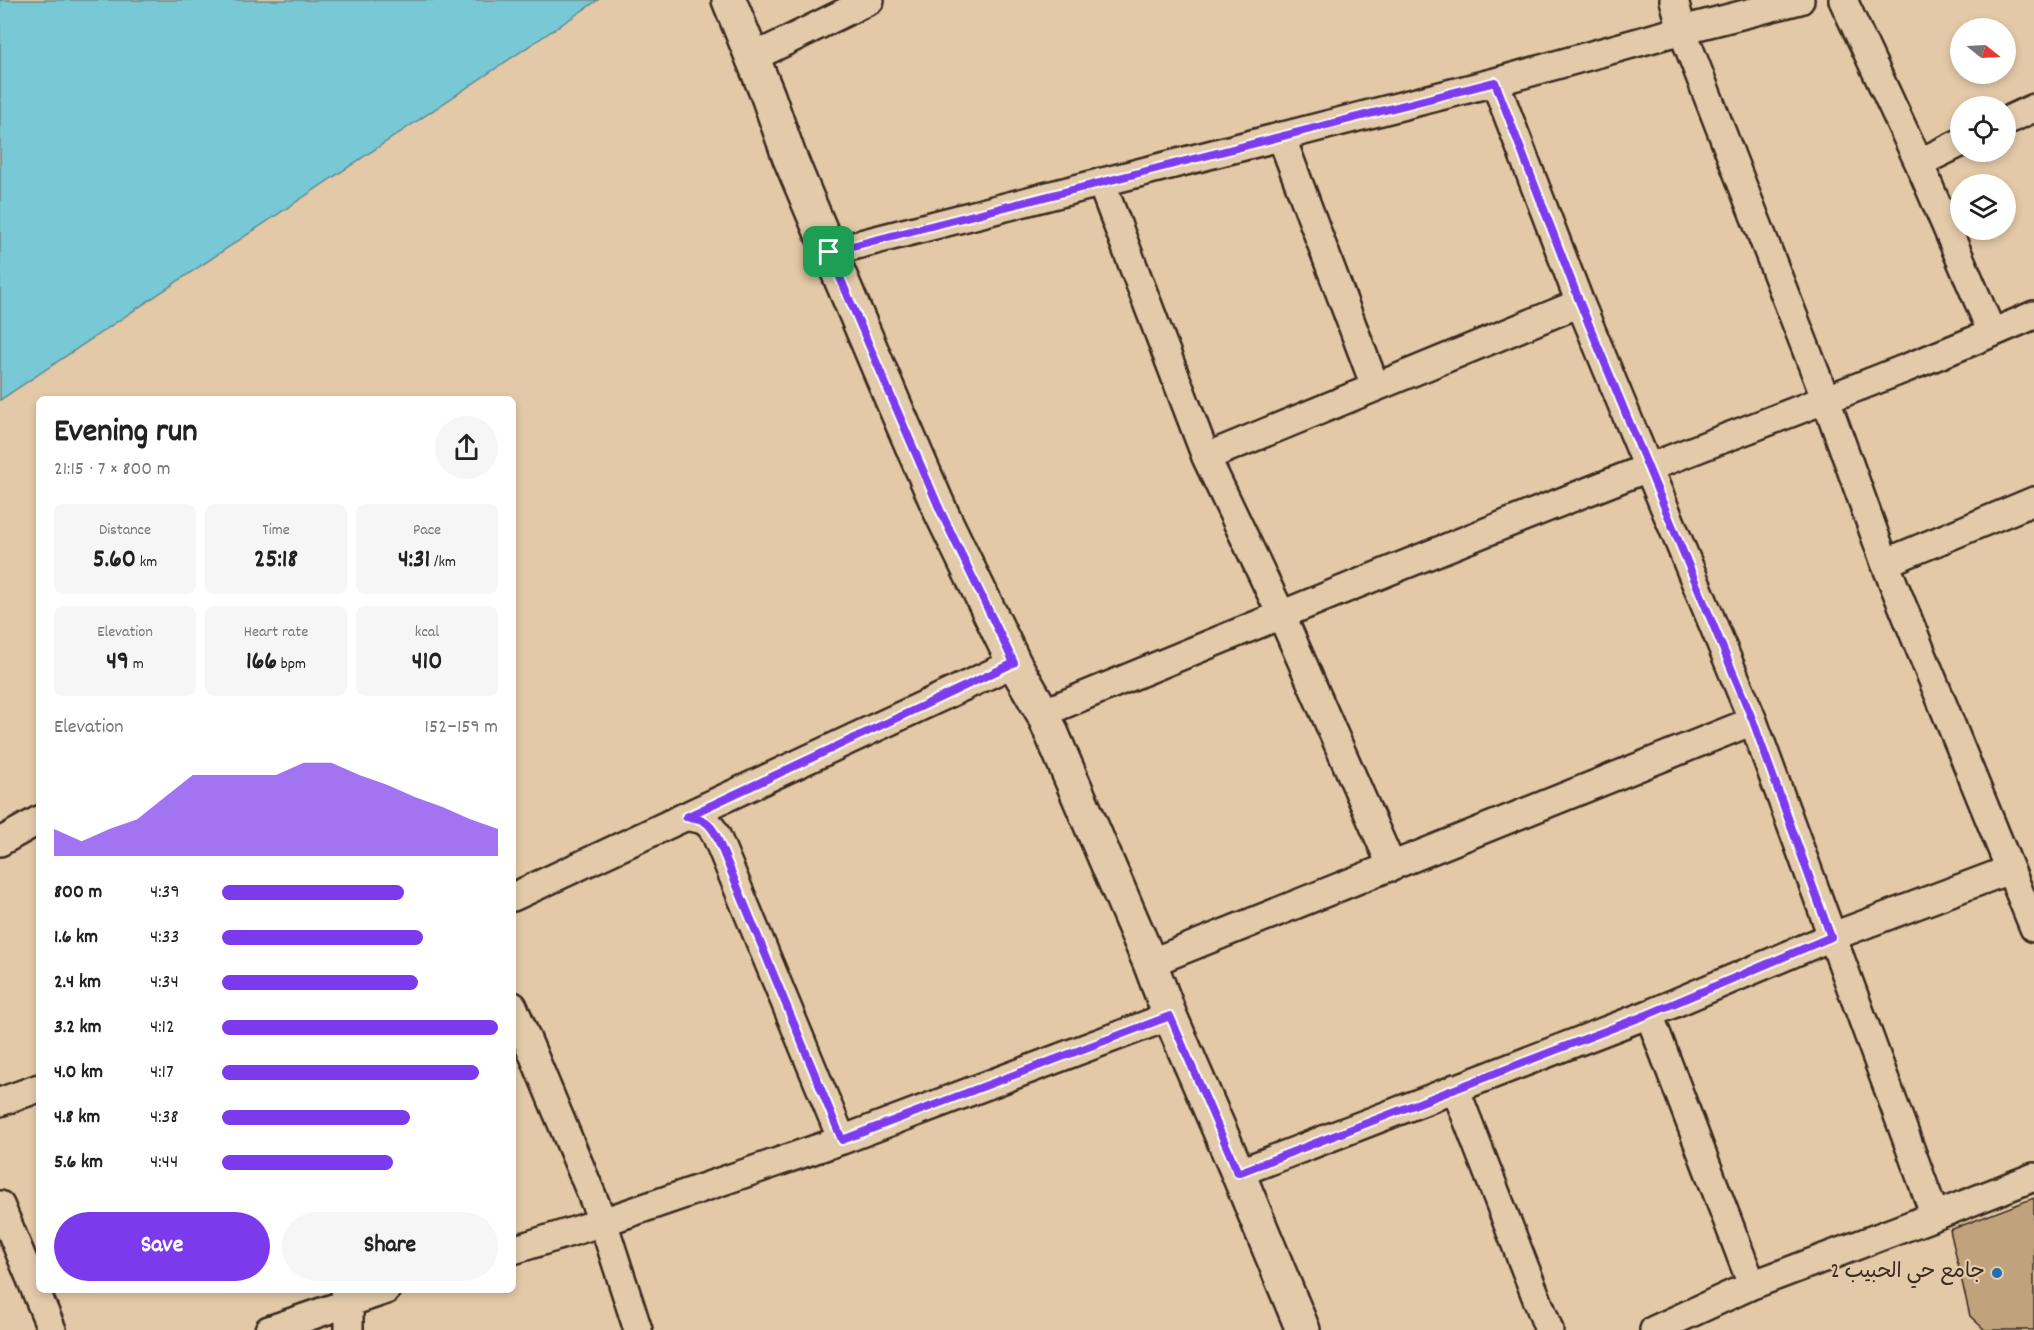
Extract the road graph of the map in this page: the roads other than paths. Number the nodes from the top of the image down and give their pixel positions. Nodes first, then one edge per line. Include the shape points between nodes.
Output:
1 (729, 0) edge
2 (870, 0) edge
3 (1674, 0) edge
4 (1800, 0) edge
5 (1843, 0) edge
6 (1683, 30) junction
7 (752, 58) junction
8 (1495, 82) junction
9 (2034, 108) edge
10 (2016, 117) edge
11 (1281, 136) junction
12 (1950, 148) edge
13 (1919, 163) junction
14 (1101, 182) junction
15 (829, 252) junction
16 (1580, 303) junction
17 (2034, 315) edge
18 (1992, 333) junction
19 (1375, 386) junction
20 (1826, 400) junction
21 (1206, 457) junction
22 (1647, 468) junction
23 (2034, 501) edge
24 (1885, 563) junction
25 (1281, 614) junction
26 (1014, 663) junction
27 (1043, 713) junction
28 (1753, 721) junction
29 (686, 817) junction
30 (36, 822) edge
31 (0, 842) edge
32 (1392, 867) junction
33 (2010, 870) junction
34 (516, 896) edge
35 (2034, 928) edge
36 (1831, 937) junction
37 (1150, 963) junction
38 (516, 1013) edge
39 (1649, 1014) junction
40 (1170, 1016) junction
41 (1455, 1088) junction
42 (36, 1089) edge
43 (0, 1102) edge
44 (842, 1140) junction
45 (1238, 1173) junction
46 (2034, 1177) edge
47 (0, 1205) edge
48 (1935, 1216) junction
49 (603, 1222) junction
50 (516, 1249) edge
51 (1752, 1285) junction
52 (36, 1292) edge
53 (37, 1293) edge
54 (366, 1293) edge
55 (347, 1296) edge
56 (52, 1330) edge
57 (269, 1330) edge
58 (350, 1330) edge
59 (638, 1330) edge
60 (1303, 1330) edge
61 (1549, 1330) edge
62 (1654, 1330) edge

1 - 7 street
2 - 7 street
3 - 6 street
4 - 6 street
5 - 13 street
6 - 8 street
6 - 20 street
7 - 15 street
8 - 11 street
8 - 16 street
9 - 10 street
11 - 14 street
11 - 19 street
12 - 13 street
13 - 18 street
14 - 15 street
14 - 21 street
15 - 26 street via 940,510
16 - 19 street
16 - 22 street
17 - 18 street
18 - 20 street
19 - 21 street
20 - 22 street
20 - 24 street
21 - 25 street
22 - 25 street
22 - 28 street
23 - 24 street
24 - 33 street
25 - 27 street
25 - 32 street
26 - 27 street
26 - 29 street
27 - 37 street
28 - 32 street
28 - 36 street
29 - 34 street
29 - 44 street via 710,823 716,835
30 - 31 street
32 - 37 street
33 - 35 street
33 - 36 street
36 - 39 street
36 - 48 street
37 - 40 street
38 - 49 street
39 - 41 street
39 - 51 street
40 - 44 street
40 - 45 street
41 - 45 street
41 - 61 street
42 - 43 street
44 - 49 street
45 - 60 street
46 - 48 street
47 - 52 street
48 - 51 street
49 - 50 street
49 - 59 street
51 - 62 street
53 - 56 street
54 - 55 street
55 - 57 street
55 - 58 street

